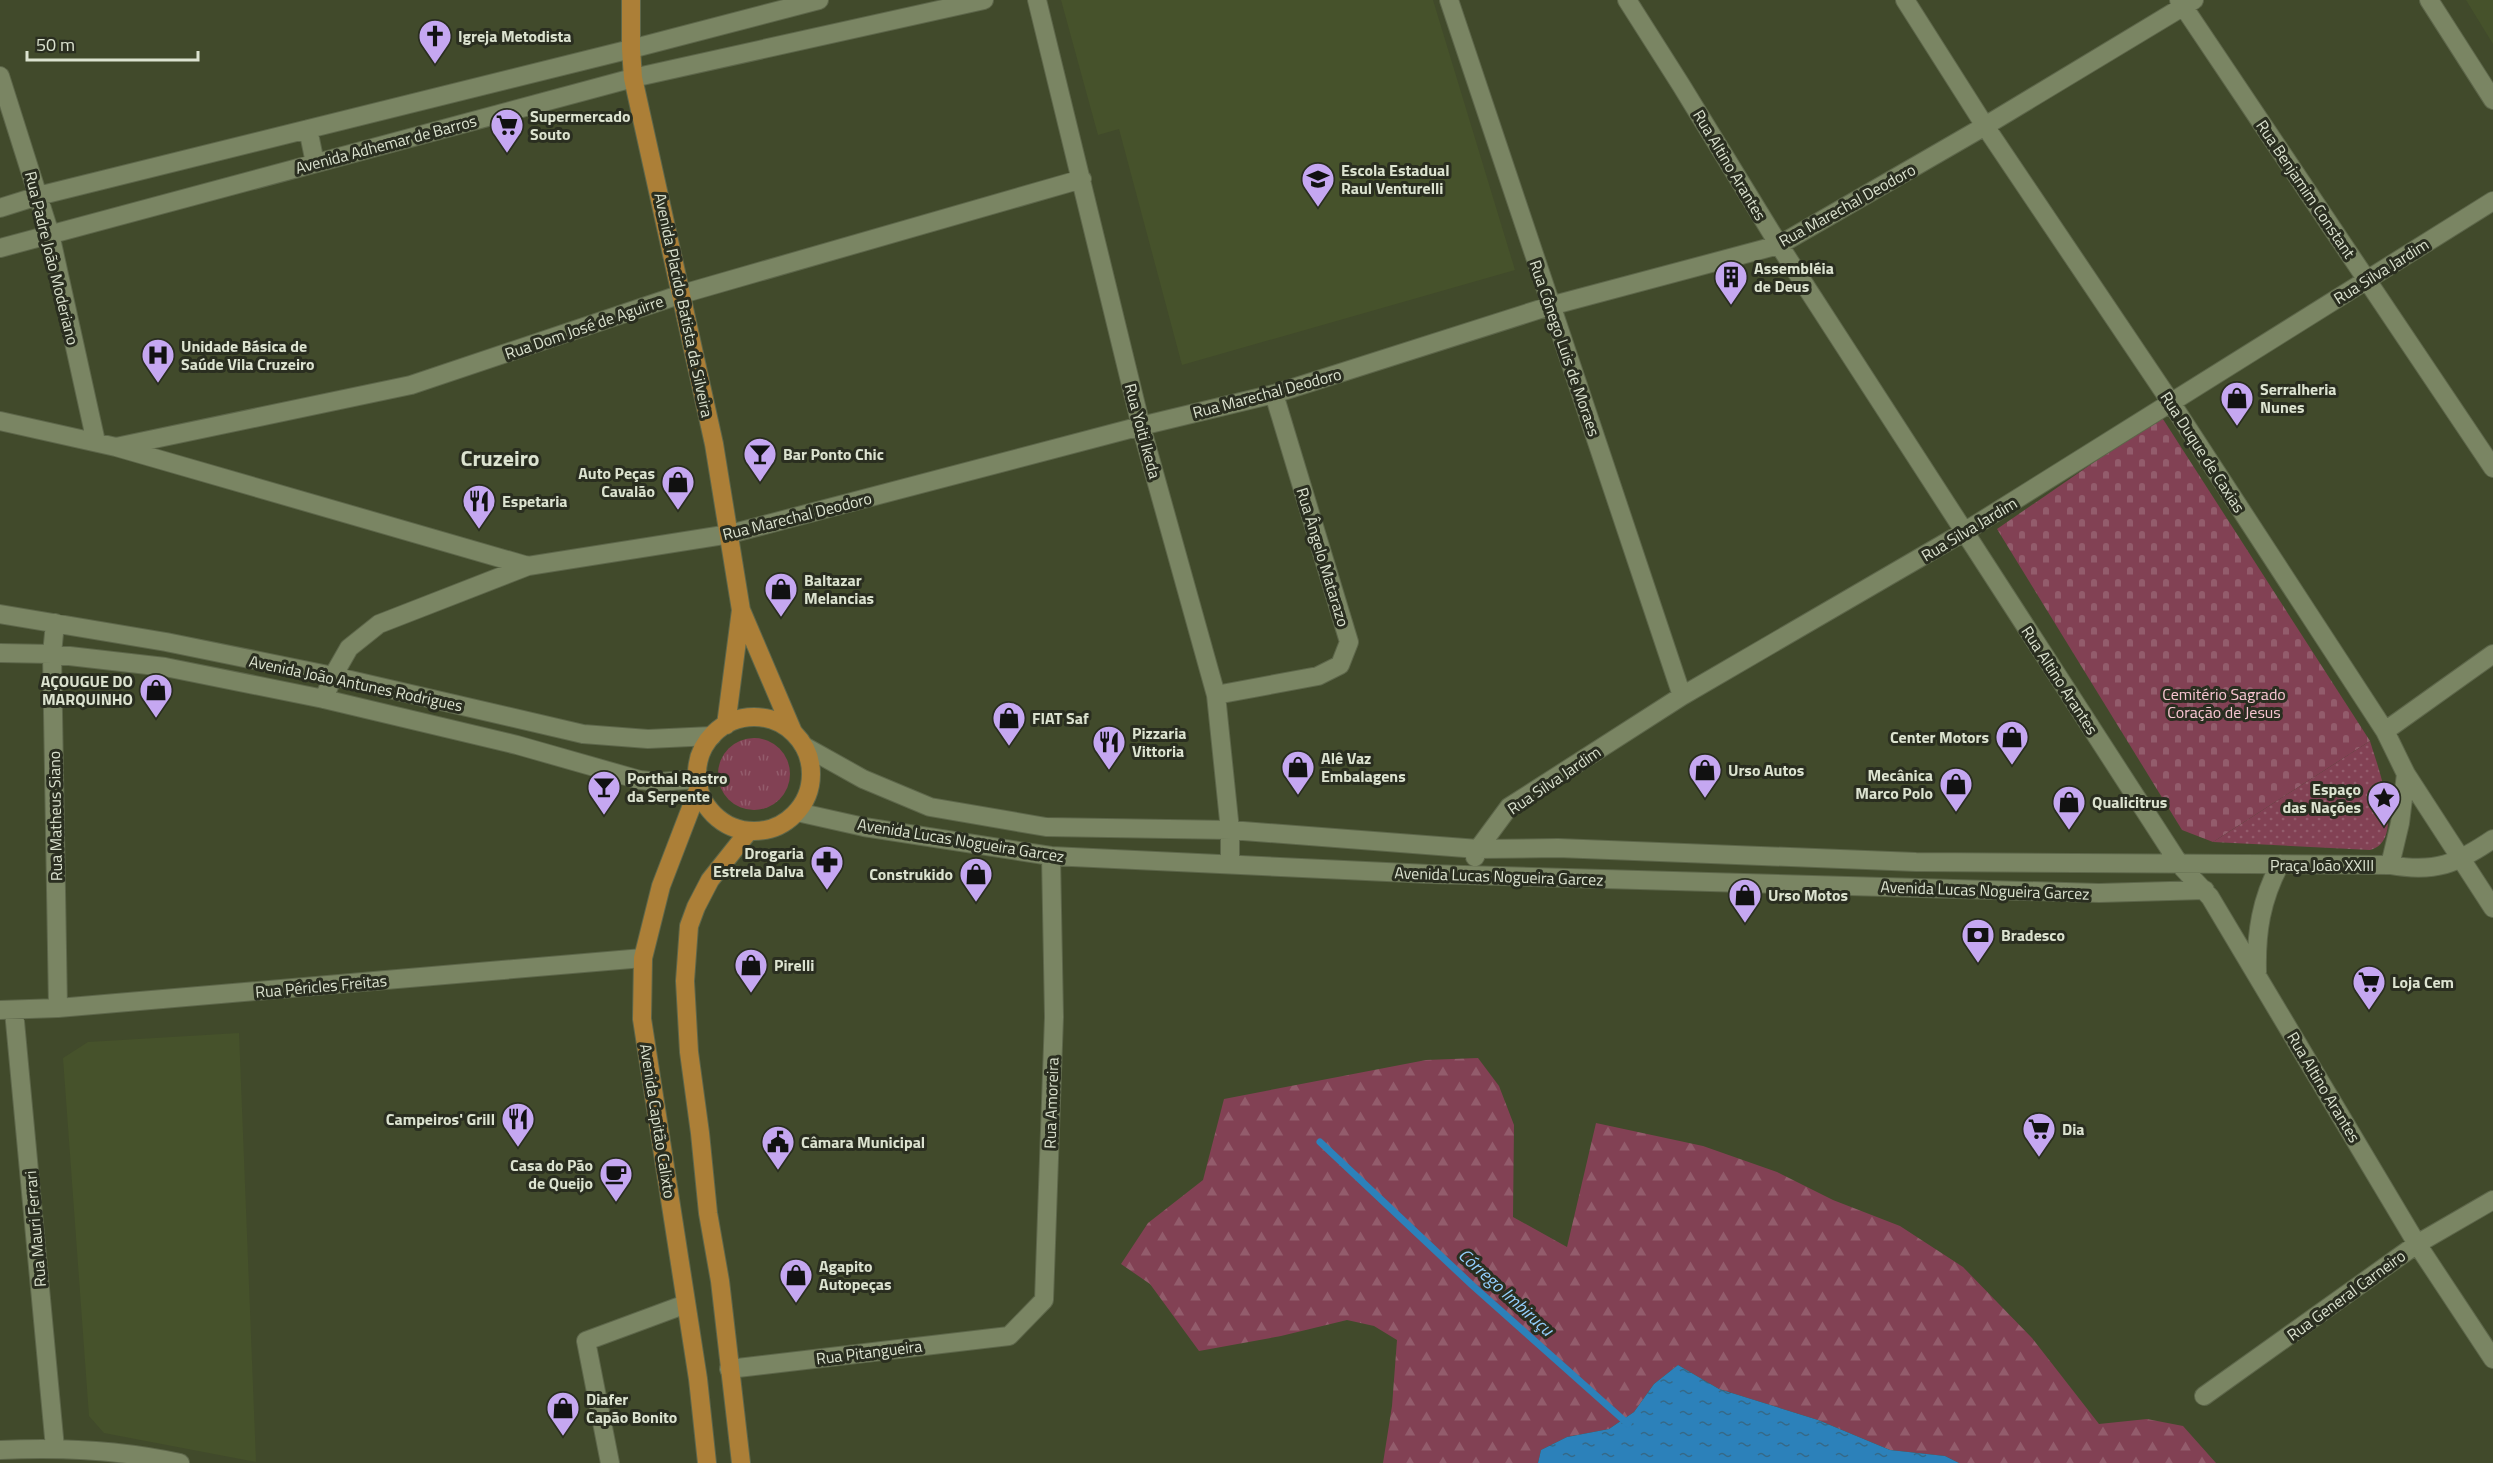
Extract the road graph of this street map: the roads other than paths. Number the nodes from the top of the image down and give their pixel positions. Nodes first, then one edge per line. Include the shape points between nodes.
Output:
1 (631, 0) edge
2 (819, 0) edge
3 (984, 0) edge
4 (1037, 0) edge
5 (1449, 0) edge
6 (1627, 0) edge
7 (1905, 0) edge
8 (2429, 0) edge
9 (2185, 2) edge
10 (631, 49) junction
11 (0, 76) edge
12 (633, 78) junction
13 (2493, 100) edge
14 (1985, 126) junction
15 (308, 129) junction
16 (315, 163) junction
17 (1082, 178) junction
18 (38, 196) junction
19 (2493, 201) edge
20 (0, 208) edge
21 (50, 234) junction
22 (1779, 245) junction
23 (0, 248) edge
24 (2367, 280) junction
25 (682, 294) junction
26 (1550, 306) junction
27 (1274, 394) junction
28 (2172, 404) junction
29 (0, 421) edge
30 (1141, 426) junction
31 (96, 442) junction
32 (117, 447) junction
33 (2493, 468) edge
34 (1964, 532) junction
35 (730, 534) junction
36 (528, 566) junction
37 (741, 610) junction
38 (0, 614) edge
39 (55, 623) junction
40 (0, 653) edge
41 (52, 654) junction
42 (2493, 654) edge
43 (333, 676) junction
44 (1216, 695) junction
45 (1682, 696) junction
46 (324, 699) junction
47 (719, 731) junction
48 (2385, 731) junction
49 (798, 739) junction
50 (2406, 774) junction
51 (698, 783) junction
52 (797, 812) junction
53 (985, 818) junction
54 (1230, 830) junction
55 (748, 831) junction
56 (2493, 839) edge
57 (980, 846) junction
58 (1478, 849) junction
59 (1051, 856) junction
60 (2462, 860) junction
61 (1230, 864) junction
62 (2280, 864) junction
63 (2180, 865) junction
64 (2390, 865) junction
65 (1468, 875) junction
66 (2205, 890) junction
67 (2493, 908) edge
68 (643, 958) junction
69 (2257, 974) junction
70 (58, 1008) junction
71 (7, 1011) edge
72 (2493, 1200) edge
73 (2417, 1244) junction
74 (686, 1304) junction
75 (1009, 1336) joint
76 (2493, 1359) edge
77 (729, 1369) junction
78 (2204, 1396) dead end
79 (56, 1448) junction
80 (0, 1450) edge
81 (86, 1457) edge
82 (180, 1463) edge
83 (610, 1463) edge
84 (707, 1463) edge
85 (741, 1463) edge

1 - 10 main road, Avenida Placido Batista da Silveira
2 - 10 street, Avenida Adhemar de Barros
3 - 12 street, Avenida Adhemar de Barros
4 - 17 street, Rua Yoiti Ikeda
5 - 26 street, Rua Cônego Luis de Moraes
6 - 22 street, Rua Altino Arantes
7 - 14 street, Rua Duque de Caxias
8 - 13 street
9 - 14 street, Rua Marechal Deodoro
9 - 24 street, Rua Benjamim Constant
10 - 12 main road, Avenida Placido Batista da Silveira
10 - 15 street, Avenida Adhemar de Barros
11 - 18 street, Rua Padre João Moderiano
12 - 16 street, Avenida Adhemar de Barros
12 - 25 main road, Avenida Placido Batista da Silveira
14 - 22 street, Rua Marechal Deodoro
14 - 28 street, Rua Duque de Caxias
15 - 16 street
15 - 18 street, Avenida Adhemar de Barros
16 - 21 street, Avenida Adhemar de Barros
17 - 25 street, Rua Dom José de Aguirre
17 - 30 street, Rua Yoiti Ikeda
18 - 20 street, Avenida Adhemar de Barros
18 - 21 street, Rua Padre João Moderiano
19 - 24 street, Rua Silva Jardim
21 - 23 street, Avenida Adhemar de Barros
21 - 31 street, Rua Padre João Moderiano
22 - 26 street, Rua Marechal Deodoro
22 - 34 street, Rua Altino Arantes
24 - 28 street, Rua Silva Jardim
24 - 33 street, Rua Benjamim Constant
25 - 32 street, Rua Dom José de Aguirre via 411,385
25 - 35 main road, Avenida Placido Batista da Silveira
26 - 27 street, Rua Marechal Deodoro
26 - 45 street, Rua Cônego Luis de Moraes
27 - 30 street, Rua Marechal Deodoro
27 - 44 street, Rua Ângelo Matarazo via 1349,642 1340,665 1318,676
28 - 34 street, Rua Silva Jardim
28 - 48 street, Rua Duque de Caxias
29 - 31 street
30 - 35 street, Rua Marechal Deodoro
30 - 44 street, Rua Yoiti Ikeda
31 - 32 street
32 - 36 street
34 - 45 street, Rua Silva Jardim
34 - 63 street, Rua Altino Arantes
35 - 36 street, Rua Marechal Deodoro
35 - 37 main road, Avenida Placido Batista da Silveira
36 - 43 street, Rua Marechal Deodoro via 379,624 350,648
37 - 47 main road, Avenida Placido Batista da Silveira
37 - 49 main road, Avenida Placido Batista da Silveira
38 - 39 street, Avenida João Antunes Rodrigues
39 - 41 street, Rua Matheus Siano
39 - 43 street, Avenida João Antunes Rodrigues
40 - 41 street, Avenida João Antunes Rodrigues
41 - 46 street, Avenida João Antunes Rodrigues via 165,667
41 - 70 street, Rua Matheus Siano
42 - 48 street
43 - 46 street, Rua Marechal Deodoro
43 - 47 street, Avenida João Antunes Rodrigues via 583,734 648,739
44 - 54 street, Rua Yoiti Ikeda
45 - 58 street, Rua Silva Jardim via 1509,807
46 - 51 street, Avenida João Antunes Rodrigues via 517,745 640,780
47 - 49 main road via 742,718 761,718 778,722
47 - 51 main road via 700,756
48 - 50 street, Rua Duque de Caxias
49 - 52 main road via 810,762 811,780
49 - 53 street, Avenida Lucas Nogueira Garcez via 863,779 930,807
50 - 60 street, Rua Duque de Caxias
50 - 64 street
51 - 55 main road via 705,803 716,817
51 - 68 main road, Avenida Capitão Calixto via 662,886
52 - 55 main road via 783,824
52 - 57 street, Avenida Lucas Nogueira Garcez
53 - 54 street, Avenida Lucas Nogueira Garcez via 1046,827
53 - 57 street
54 - 58 street, Avenida Lucas Nogueira Garcez
54 - 61 street, Rua Yoiti Ikeda
55 - 77 main road via 710,880 696,907 689,926 685,968 689,1052
56 - 60 street, Praça João XXIII
57 - 59 street, Avenida Lucas Nogueira Garcez
58 - 63 street, Avenida Lucas Nogueira Garcez via 1558,848 1916,862
58 - 65 street, Rua Silva Jardim
59 - 61 street, Avenida Lucas Nogueira Garcez
59 - 75 street, Rua Amoreira via 1054,1017 1044,1300
60 - 64 street, Praça João XXIII via 2431,868
60 - 67 street, Rua Duque de Caxias
61 - 65 street, Avenida Lucas Nogueira Garcez
62 - 63 street, Praça João XXIII
62 - 64 street, Praça João XXIII
62 - 69 street via 2260,912
63 - 66 street, Rua Altino Arantes
65 - 66 street, Avenida Lucas Nogueira Garcez via 2099,893
66 - 69 street, Rua Altino Arantes
68 - 70 street, Rua Péricles Freitas
68 - 74 main road, Avenida Capitão Calixto via 642,1019
69 - 73 street, Rua Altino Arantes
70 - 71 street, Rua Péricles Freitas
71 - 79 street, Rua Mauri Ferrari
72 - 73 street, Rua General Carneiro
73 - 76 street, Rua Altino Arantes
73 - 78 street, Rua General Carneiro
74 - 83 street via 586,1341
74 - 84 main road, Avenida Capitão Calixto
75 - 77 street, Rua Pitangueira
77 - 85 main road
79 - 80 street
79 - 81 street
81 - 82 street via 142,1455

